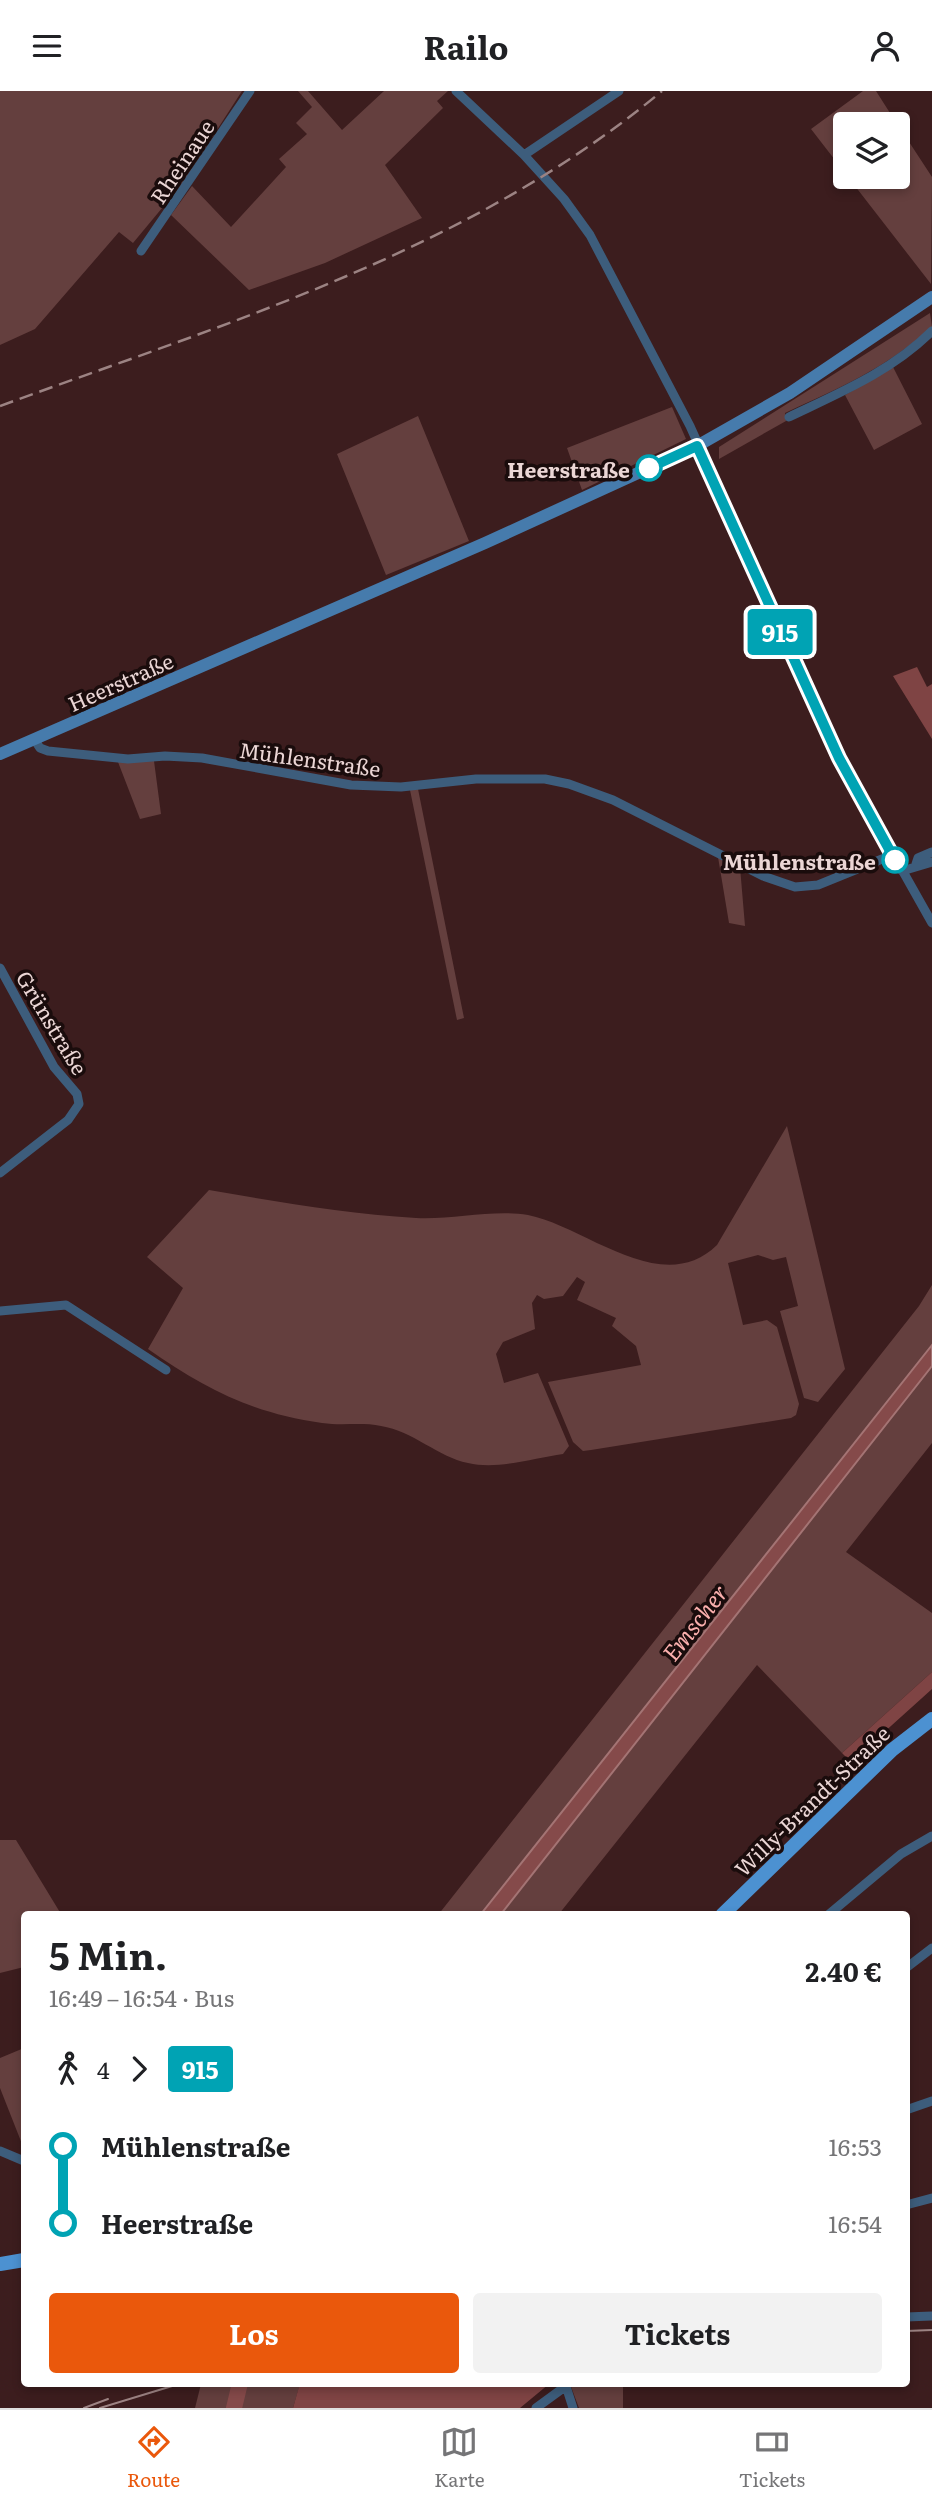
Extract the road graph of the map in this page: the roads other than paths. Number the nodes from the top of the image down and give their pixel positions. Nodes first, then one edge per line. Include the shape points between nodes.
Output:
1 (250, 91) edge
2 (456, 91) edge
3 (619, 91) edge
4 (524, 155) junction
5 (141, 251) dead end
6 (931, 301) edge
7 (932, 331) edge
8 (789, 417) dead end
9 (697, 446) junction
10 (34, 739) junction
11 (0, 754) edge
12 (932, 852) edge
13 (892, 855) junction
14 (932, 862) edge
15 (916, 865) junction
16 (902, 871) junction
17 (932, 923) edge
18 (0, 968) edge
19 (0, 1173) edge
20 (0, 1311) edge
21 (166, 1370) dead end
22 (932, 1719) edge
23 (932, 1836) edge
24 (726, 1911) edge
25 (833, 1911) edge
26 (932, 1948) edge
27 (910, 1965) edge
28 (932, 2101) edge
29 (910, 2109) edge
30 (0, 2151) edge
31 (21, 2160) edge
32 (932, 2197) edge
33 (910, 2204) edge
34 (21, 2260) edge
35 (0, 2264) edge
36 (932, 2316) edge
37 (910, 2317) edge
38 (562, 2387) edge
39 (566, 2387) edge
40 (536, 2408) edge
41 (573, 2408) edge

1 - 5 street, Rheinaue
2 - 4 street
3 - 4 street
4 - 9 street via 590,235
6 - 9 main road, Heerstraße via 790,393
7 - 8 street via 856,385
9 - 10 main road, Heerstraße
9 - 13 street via 839,758
10 - 11 main road, Heerstraße
10 - 13 street, Mühlenstraße via 48,751 128,759 202,758 351,785 401,787 518,778 569,783 795,887 818,885
12 - 15 street via 918,858
13 - 16 street
14 - 15 street
15 - 16 street
16 - 17 street
18 - 19 street, Grünstraße via 54,1067 78,1098 77,1109 68,1120
20 - 21 street via 66,1305
22 - 24 main road, Willy-Brandt-Straße via 892,1750
23 - 25 street via 901,1854
26 - 27 street
28 - 29 street
30 - 31 street
32 - 33 street
34 - 35 main road
36 - 37 street
38 - 40 street
39 - 41 street

